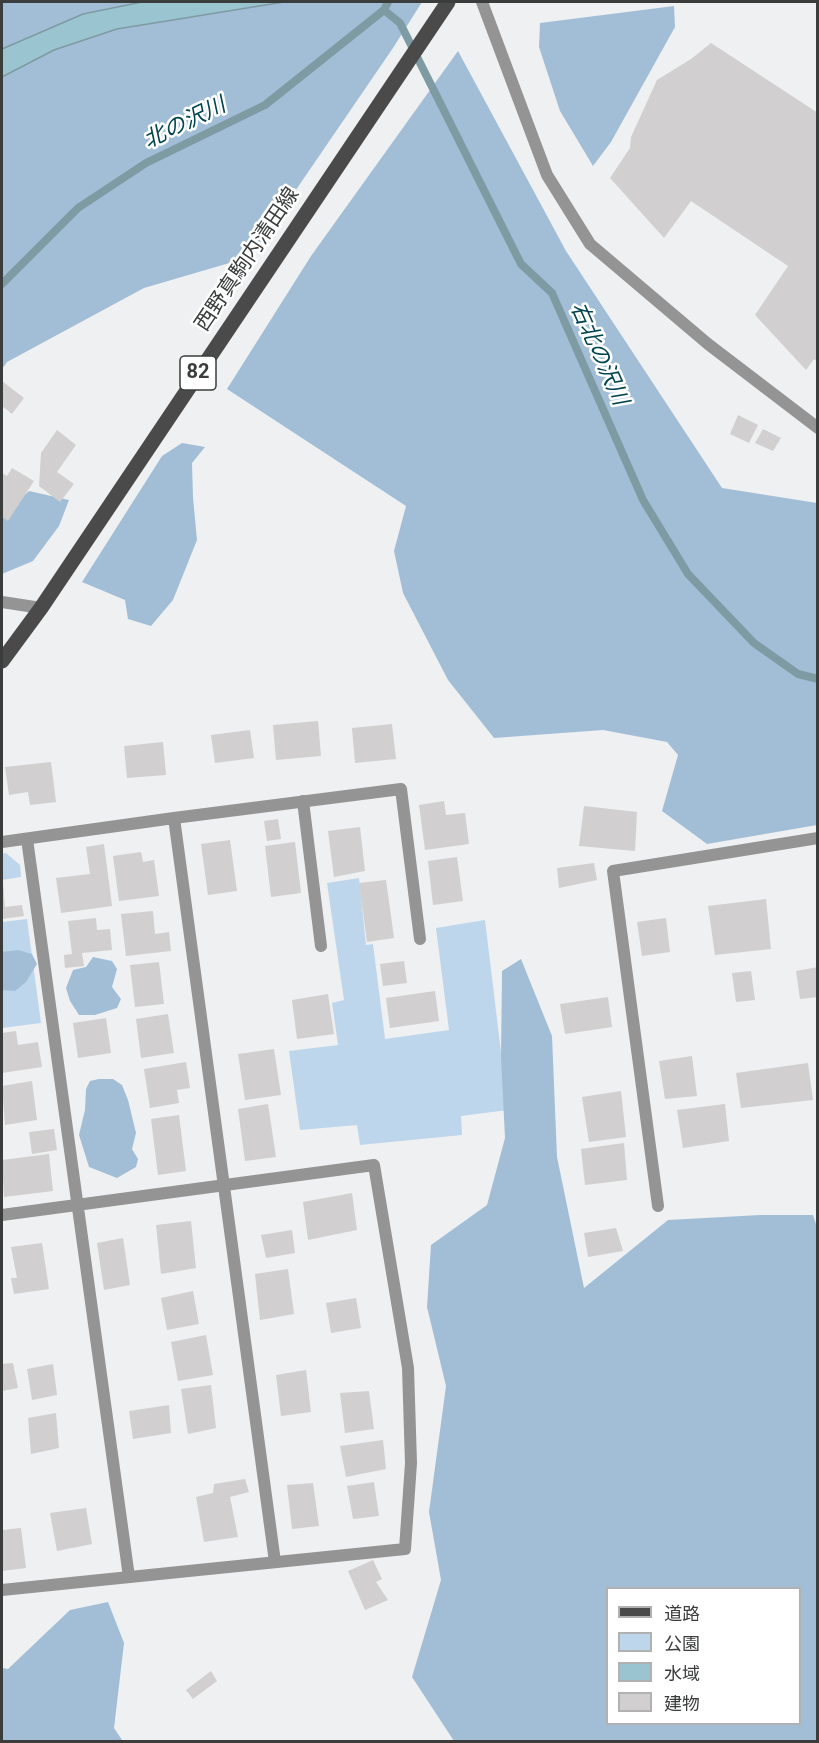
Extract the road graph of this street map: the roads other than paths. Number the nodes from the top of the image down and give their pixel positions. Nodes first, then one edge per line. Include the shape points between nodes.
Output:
1 (448, 2) edge
2 (482, 2) edge
3 (818, 428) edge
4 (2, 602) edge
5 (41, 608) junction
6 (2, 661) edge
7 (303, 801) junction
8 (174, 818) junction
9 (27, 838) junction
10 (818, 838) edge
11 (2, 842) edge
12 (420, 939) dead end
13 (321, 946) dead end
14 (224, 1185) junction
15 (78, 1205) junction
16 (658, 1206) dead end
17 (2, 1215) edge
18 (275, 1562) junction
19 (129, 1577) junction
20 (2, 1590) edge

1 - 5 main road, 西野真駒内清田線 / 82
2 - 3 street via 547,175 590,244 708,344
4 - 5 street
5 - 6 main road, 西野真駒内清田線 / 82
7 - 8 street
7 - 12 street via 401,789
7 - 13 street
8 - 9 street
8 - 14 street
9 - 11 street
9 - 15 street
10 - 16 street via 613,871
14 - 15 street
14 - 18 street
14 - 18 street via 374,1165 408,1368 411,1463 405,1549
15 - 17 street
15 - 19 street
18 - 19 street
19 - 20 street

